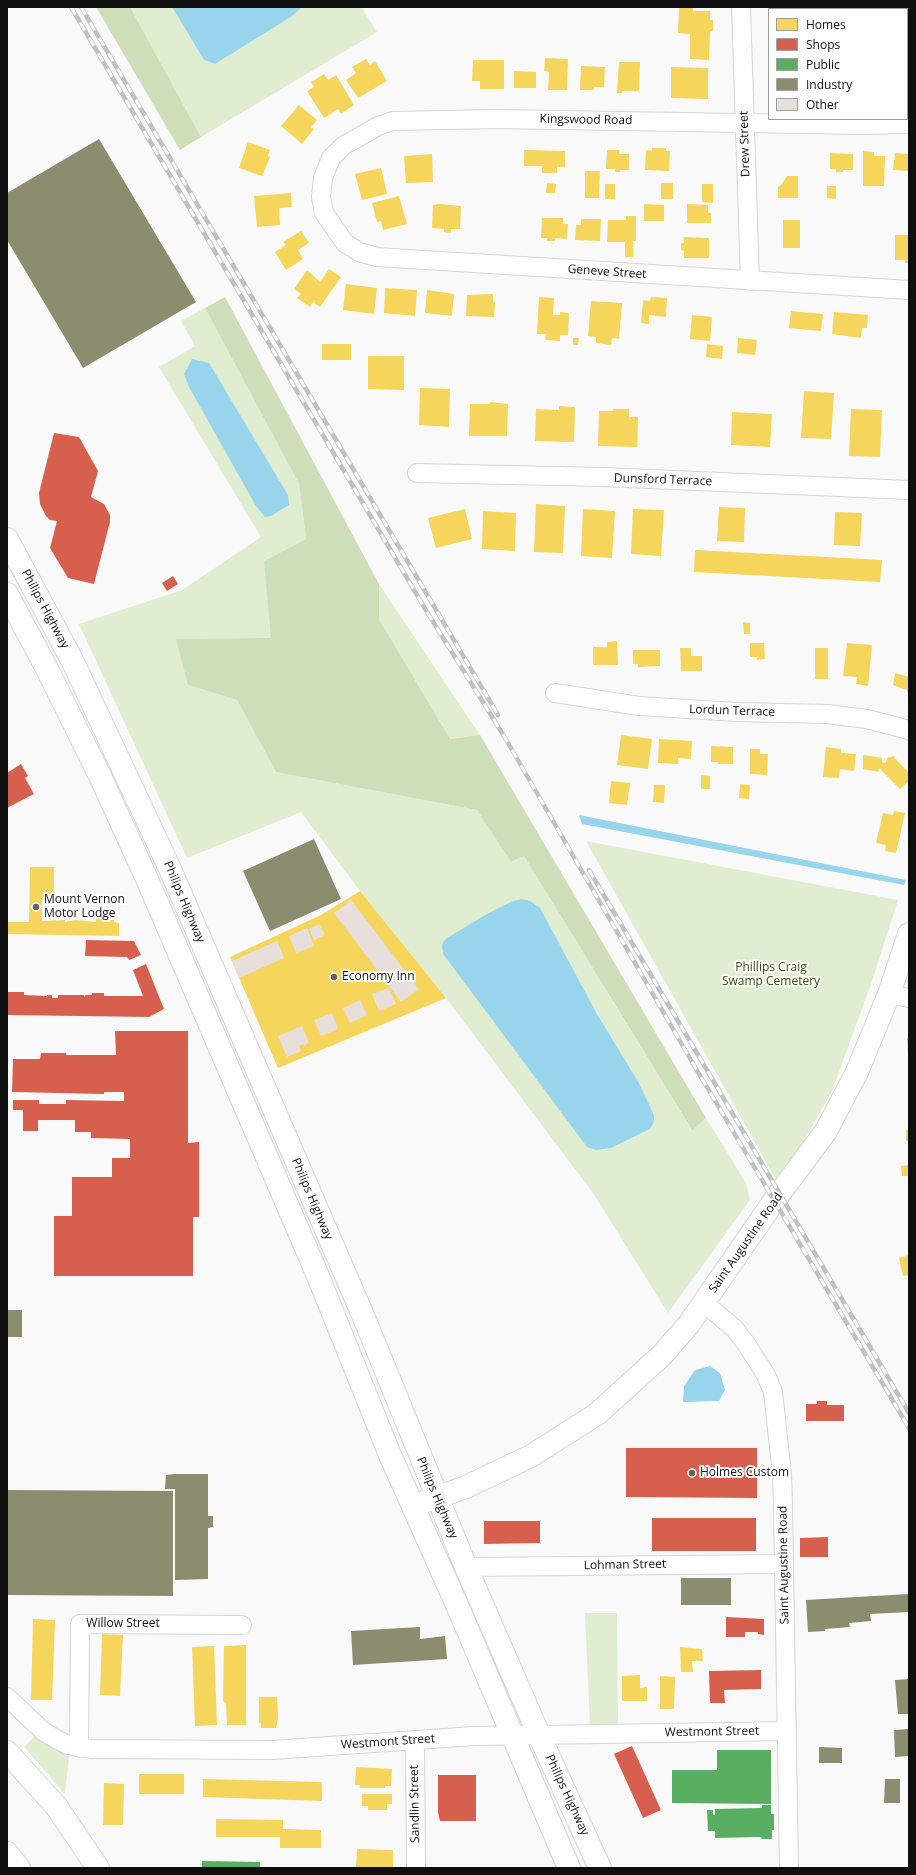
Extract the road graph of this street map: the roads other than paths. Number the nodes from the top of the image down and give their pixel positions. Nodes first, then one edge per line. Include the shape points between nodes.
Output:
1 (741, 7) edge
2 (745, 122) junction
3 (909, 124) edge
4 (324, 213) joint
5 (750, 281) junction
6 (909, 290) edge
7 (418, 473) dead end
8 (909, 490) edge
9 (7, 539) edge
10 (11, 601) edge
11 (47, 613) junction
12 (555, 693) dead end
13 (909, 730) edge
14 (148, 821) junction
15 (125, 830) junction
16 (909, 934) edge
17 (899, 996) edge
18 (244, 1042) junction
19 (222, 1052) junction
20 (341, 1266) junction
21 (318, 1276) junction
22 (704, 1303) junction
23 (437, 1497) junction
24 (413, 1506) junction
25 (784, 1564) junction
26 (466, 1567) junction
27 (242, 1625) dead end
28 (7, 1697) edge
29 (787, 1730) junction
30 (513, 1735) junction
31 (539, 1735) junction
32 (415, 1740) junction
33 (79, 1748) junction
34 (7, 1752) edge
35 (7, 1853) edge
36 (19, 1868) edge
37 (98, 1868) edge
38 (416, 1868) edge
39 (569, 1868) edge
40 (600, 1868) edge
41 (789, 1868) edge

1 - 2 street, Drew Street
2 - 3 street, Kingswood Road
2 - 4 street, Kingswood Road via 497,119 393,121 378,126 343,146 331,158 323,178 321,197
2 - 5 street, Drew Street
4 - 5 street, Geneve Street via 345,243 359,252 377,257
5 - 6 street, Geneve Street
7 - 8 street, Dunsford Terrace via 603,477
9 - 11 main road, Philips Highway
10 - 11 street
10 - 15 main road, Philips Highway
11 - 14 main road, Philips Highway
12 - 13 street, Lordun Terrace via 638,706 827,714 867,719
14 - 15 street
14 - 18 main road, Philips Highway
15 - 19 main road, Philips Highway
16 - 17 main road, Saint Augustine Road
17 - 22 main road, Saint Augustine Road via 826,1131
18 - 19 street
18 - 20 main road, Philips Highway
19 - 21 main road, Philips Highway
20 - 21 street
20 - 23 main road, Philips Highway
21 - 24 main road, Philips Highway
22 - 23 main road via 653,1365 597,1414 531,1456 466,1487
22 - 25 street, Saint Augustine Road via 734,1328 766,1375 773,1392 782,1474
23 - 24 main road
23 - 26 main road, Philips Highway
24 - 30 main road, Philips Highway
25 - 26 street, Lohman Street
25 - 29 street, Saint Augustine Road
26 - 31 main road, Philips Highway
27 - 33 street, Willow Street via 80,1624
28 - 33 street, Westmont Street via 44,1732
29 - 31 street, Westmont Street
29 - 41 street, Saint Augustine Road
30 - 31 street, Westmont Street
30 - 32 street, Westmont Street
30 - 39 main road, Philips Highway
31 - 40 main road, Philips Highway
32 - 33 street, Westmont Street via 272,1750
32 - 38 street, Sandlin Street
34 - 37 main road via 56,1806
35 - 36 main road

